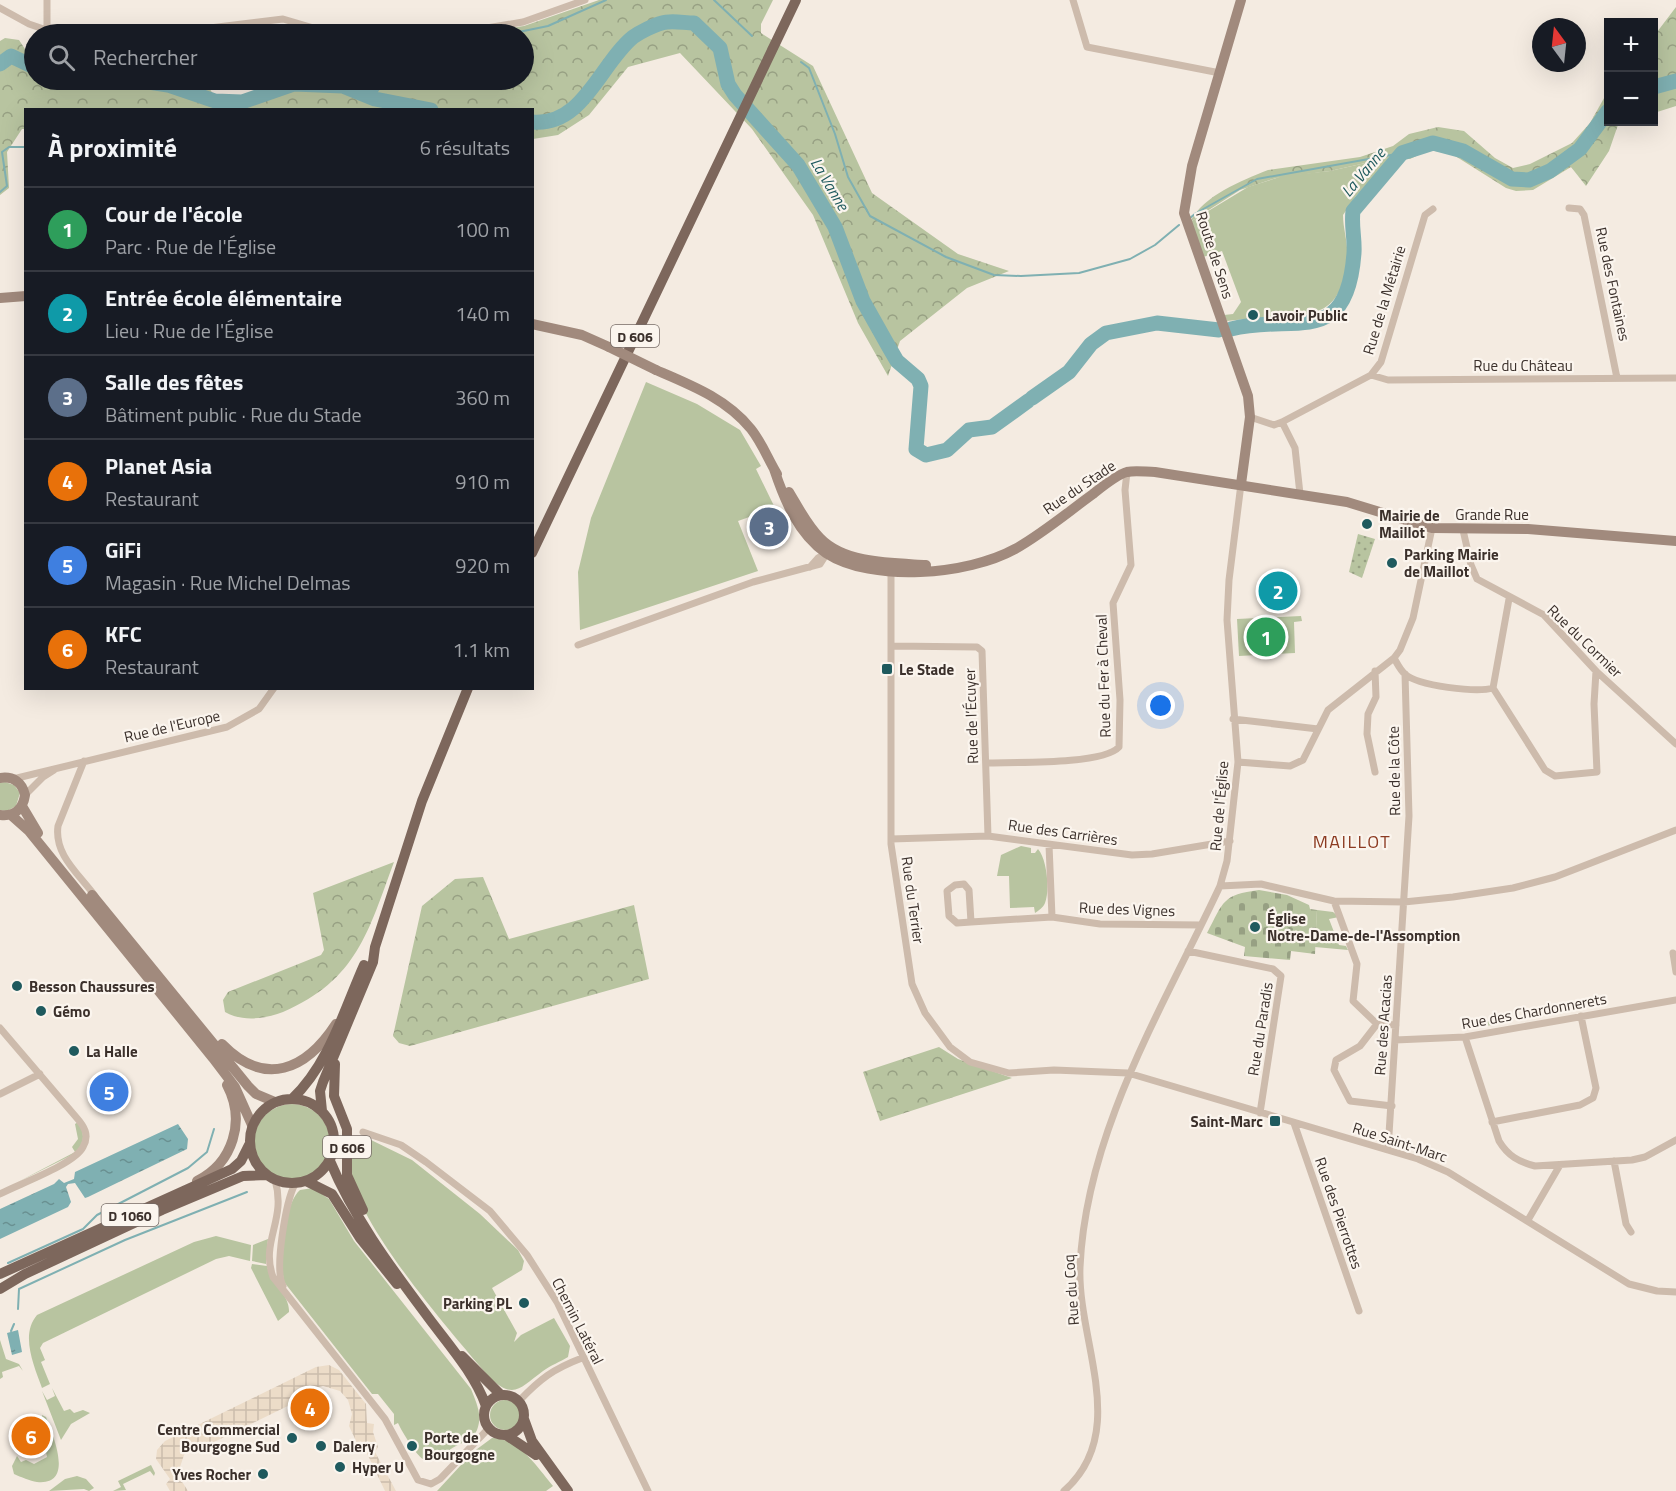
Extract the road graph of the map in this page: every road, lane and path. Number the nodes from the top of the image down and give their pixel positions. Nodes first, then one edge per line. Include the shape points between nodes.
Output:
1 (47, 0) edge
2 (585, 0) edge
3 (796, 0) edge
4 (1073, 0) edge
5 (1241, 0) edge
6 (0, 8) edge
7 (33, 24) edge
8 (47, 24) edge
9 (242, 24) edge
10 (300, 24) edge
11 (511, 24) edge
12 (1220, 73) junction
13 (1569, 208) dead end
14 (1434, 209) dead end
15 (24, 296) edge
16 (0, 298) edge
17 (534, 324) edge
18 (1371, 375) junction
19 (1617, 378) junction
20 (1676, 378) edge
21 (1250, 417) junction
22 (1282, 422) junction
23 (1127, 472) junction
24 (1241, 484) junction
25 (1300, 494) junction
26 (1432, 528) junction
27 (1463, 530) junction
28 (1676, 541) edge
29 (534, 549) edge
30 (829, 551) junction
31 (891, 566) junction
32 (1509, 598) junction
33 (578, 645) dead end
34 (892, 646) junction
35 (1394, 658) junction
36 (1375, 671) junction
37 (1596, 671) junction
38 (1405, 674) junction
39 (1493, 687) junction
40 (273, 690) edge
41 (467, 690) edge
42 (1233, 719) junction
43 (1318, 729) junction
44 (1676, 744) edge
45 (84, 761) junction
46 (1238, 762) junction
47 (986, 763) junction
48 (63, 765) junction
49 (1375, 772) dead end
50 (0, 778) edge
51 (13, 779) junction
52 (23, 800) junction
53 (5, 815) edge
54 (1676, 830) edge
55 (988, 836) junction
56 (891, 839) junction
57 (1230, 841) junction
58 (1049, 845) junction
59 (1220, 886) junction
60 (1334, 901) junction
61 (1404, 902) junction
62 (1052, 917) junction
63 (971, 922) junction
64 (1201, 924) junction
65 (122, 930) junction
66 (1188, 951) junction
67 (1673, 953) dead end
68 (1676, 972) edge
69 (1676, 1000) edge
70 (187, 1010) junction
71 (1581, 1016) junction
72 (344, 1020) junction
73 (1377, 1023) junction
74 (1396, 1025) junction
75 (0, 1028) edge
76 (1464, 1037) junction
77 (1395, 1040) junction
78 (213, 1058) junction
79 (1128, 1073) junction
80 (40, 1074) junction
81 (0, 1094) edge
82 (292, 1099) junction
83 (275, 1102) junction
84 (1392, 1106) junction
85 (322, 1111) junction
86 (1260, 1113) junction
87 (1492, 1122) junction
88 (1294, 1123) junction
89 (252, 1125) junction
90 (363, 1132) dead end
91 (1676, 1140) edge
92 (249, 1145) junction
93 (1388, 1149) junction
94 (330, 1161) junction
95 (1614, 1161) junction
96 (1560, 1165) junction
97 (270, 1178) junction
98 (301, 1182) junction
99 (0, 1194) edge
100 (127, 1216) junction
101 (1528, 1220) junction
102 (1631, 1232) dead end
103 (390, 1264) junction
104 (0, 1274) edge
105 (0, 1289) edge
106 (1676, 1292) edge
107 (289, 1299) junction
108 (1359, 1311) dead end
109 (426, 1315) junction
110 (439, 1331) junction
111 (582, 1358) junction
112 (501, 1395) junction
113 (519, 1401) junction
114 (486, 1406) junction
115 (524, 1419) junction
116 (489, 1428) junction
117 (506, 1434) junction
118 (546, 1463) junction
119 (568, 1491) edge
120 (648, 1491) edge
121 (1064, 1491) edge

1 - 8 street
2 - 11 street
3 - 29 main road, D 606
4 - 12 street via 1087,47
5 - 12 street, Route de Sens
6 - 7 street
9 - 10 street via 283,19
12 - 21 street, Route de Sens via 1192,166 1185,218 1248,396
13 - 19 street, Rue des Fontaines via 1580,209 1584,215
14 - 18 street, Rue de la Métairie via 1425,215 1385,350
15 - 16 street
17 - 30 street, Rue du Stade, bridge via 582,335 609,347 715,397 740,416 774,469 800,526
18 - 19 street, Rue du Château via 1388,380
18 - 22 street, Rue de la Métairie
19 - 20 street, Rue du Château
21 - 22 street via 1274,425
21 - 24 street, Route de Sens
22 - 25 street via 1295,448
23 - 24 street, Rue du Stade
23 - 31 street, Rue du Stade via 1014,550 981,564 927,572
23 - 47 street, Rue du Fer à Cheval via 1131,565 1113,603 1119,747 1111,754 1071,762
24 - 25 street, Grande Rue
24 - 42 street, Rue de l'Église via 1227,610
25 - 26 street, Grande Rue via 1363,506
26 - 27 street, Grande Rue
26 - 35 street via 1413,618
27 - 28 street, Grande Rue via 1528,529
27 - 32 street, Rue du Cormier via 1477,579
30 - 31 street, Rue du Stade via 857,566
30 - 33 street via 820,564 753,582
31 - 34 street, Rue du Terrier
32 - 37 street, Rue du Cormier via 1544,615
32 - 39 street
34 - 47 street, Rue de l’Écuyer via 980,648
34 - 56 street, Rue du Terrier
35 - 36 street
35 - 38 street
36 - 43 street via 1328,710
36 - 49 street via 1376,697 1368,714 1367,734
37 - 39 street via 1597,772 1555,776 1545,770
37 - 44 street, Rue du Cormier
38 - 39 street via 1474,690
38 - 61 street, Rue de la Côte via 1409,816
40 - 45 street, Rue de l'Europe via 259,709 227,727
41 - 72 main road, D 606 via 422,801 375,947
42 - 43 street
42 - 46 street, Rue de l'Église
43 - 46 street via 1298,764
45 - 48 street, Rue de l'Europe
45 - 65 street via 58,826 58,848
46 - 57 street, Rue de l'Église
47 - 55 street, Rue de l’Écuyer
48 - 51 street, Rue de l'Europe
48 - 52 street, Rue de l'Europe via 43,777
50 - 51 street
51 - 52 street via 21,785
52 - 53 street
52 - 65 street via 34,828
53 - 78 street via 29,831
54 - 61 street via 1530,884
55 - 56 street, Rue des Carrières
55 - 58 street, Rue des Carrières
56 - 79 street, Rue du Terrier via 912,984 925,1013 950,1047 970,1062 1002,1072
57 - 58 street, Rue des Carrières via 1152,855
57 - 59 street, Rue de l'Église
58 - 62 street
59 - 60 street via 1261,884
59 - 64 street, Rue de l'Église
60 - 61 street
60 - 73 street via 1358,964 1353,1001
61 - 74 street, Rue des Acacias
62 - 63 street, Rue des Vignes
62 - 64 street, Rue des Vignes via 1100,924
63 - 63 street via 957,923 949,916 947,891 955,885 964,884 969,890
64 - 66 street, Rue de l'Église
65 - 70 street
66 - 79 street, Rue de l'Église
66 - 86 street, Rue du Paradis via 1273,969 1281,976
67 - 68 street
69 - 71 street, Rue des Chardonnerets
70 - 72 street via 241,1061 276,1069 307,1058
70 - 83 street via 248,1086
71 - 76 street, Rue des Chardonnerets
71 - 87 street via 1596,1088 1593,1098 1580,1105
72 - 82 main road, D 606 via 323,1059
72 - 85 main road, D 606 via 320,1091
72 - 103 main road, D 606 via 333,1085 346,1129 347,1175
73 - 74 street
73 - 84 street via 1360,1046 1336,1060 1334,1070 1350,1101
74 - 77 street, Rue des Acacias
75 - 80 street
76 - 77 street, Rue des Chardonnerets
76 - 87 street
77 - 84 street, Rue des Acacias
78 - 89 street via 240,1094
78 - 100 street via 236,1110 233,1141 227,1154 202,1178
79 - 86 street, Rue Saint-Marc
79 - 121 street, Rue du Coq via 1082,1227 1080,1270 1098,1415 1096,1438 1088,1461
80 - 81 street
80 - 99 street via 84,1127 86,1137 77,1156
82 - 83 main road
82 - 85 main road via 308,1102
83 - 89 main road
84 - 93 street, Rue des Acacias
85 - 94 main road via 334,1135
86 - 88 street, Rue Saint-Marc
87 - 96 street via 1498,1141 1513,1158 1535,1166
88 - 93 street, Rue Saint-Marc
88 - 108 street, Rue des Pierrottes
89 - 92 main road
90 - 111 street, Chemin Latéral via 401,1145 490,1211 527,1255 557,1302
91 - 95 street via 1645,1157
92 - 97 main road via 255,1163
92 - 100 main road, D 1060 via 232,1169
93 - 101 street, Rue Saint-Marc via 1448,1172
94 - 98 main road via 320,1173
94 - 103 main road, D 606 via 365,1230
95 - 96 street
95 - 102 street
96 - 101 street
97 - 98 main road
97 - 105 main road, D 1060 via 243,1176 24,1274
97 - 107 street via 280,1204 268,1258 273,1277
98 - 107 street via 289,1197 278,1270
98 - 109 main road, D 606 via 332,1194 383,1269
100 - 104 main road, D 1060
101 - 106 street, Rue Saint-Marc via 1629,1284
103 - 109 main road, D 606
107 - 116 street via 385,1419 421,1482 432,1484 440,1479
109 - 110 main road, D 606
110 - 112 main road, D 606
110 - 114 main road, D 606 via 479,1389
111 - 113 street via 559,1366
111 - 120 street, Chemin Latéral
112 - 113 main road
112 - 114 main road
113 - 115 main road
114 - 116 main road via 484,1417
115 - 117 main road via 518,1430
115 - 118 main road
116 - 117 main road
117 - 118 main road
118 - 119 main road

